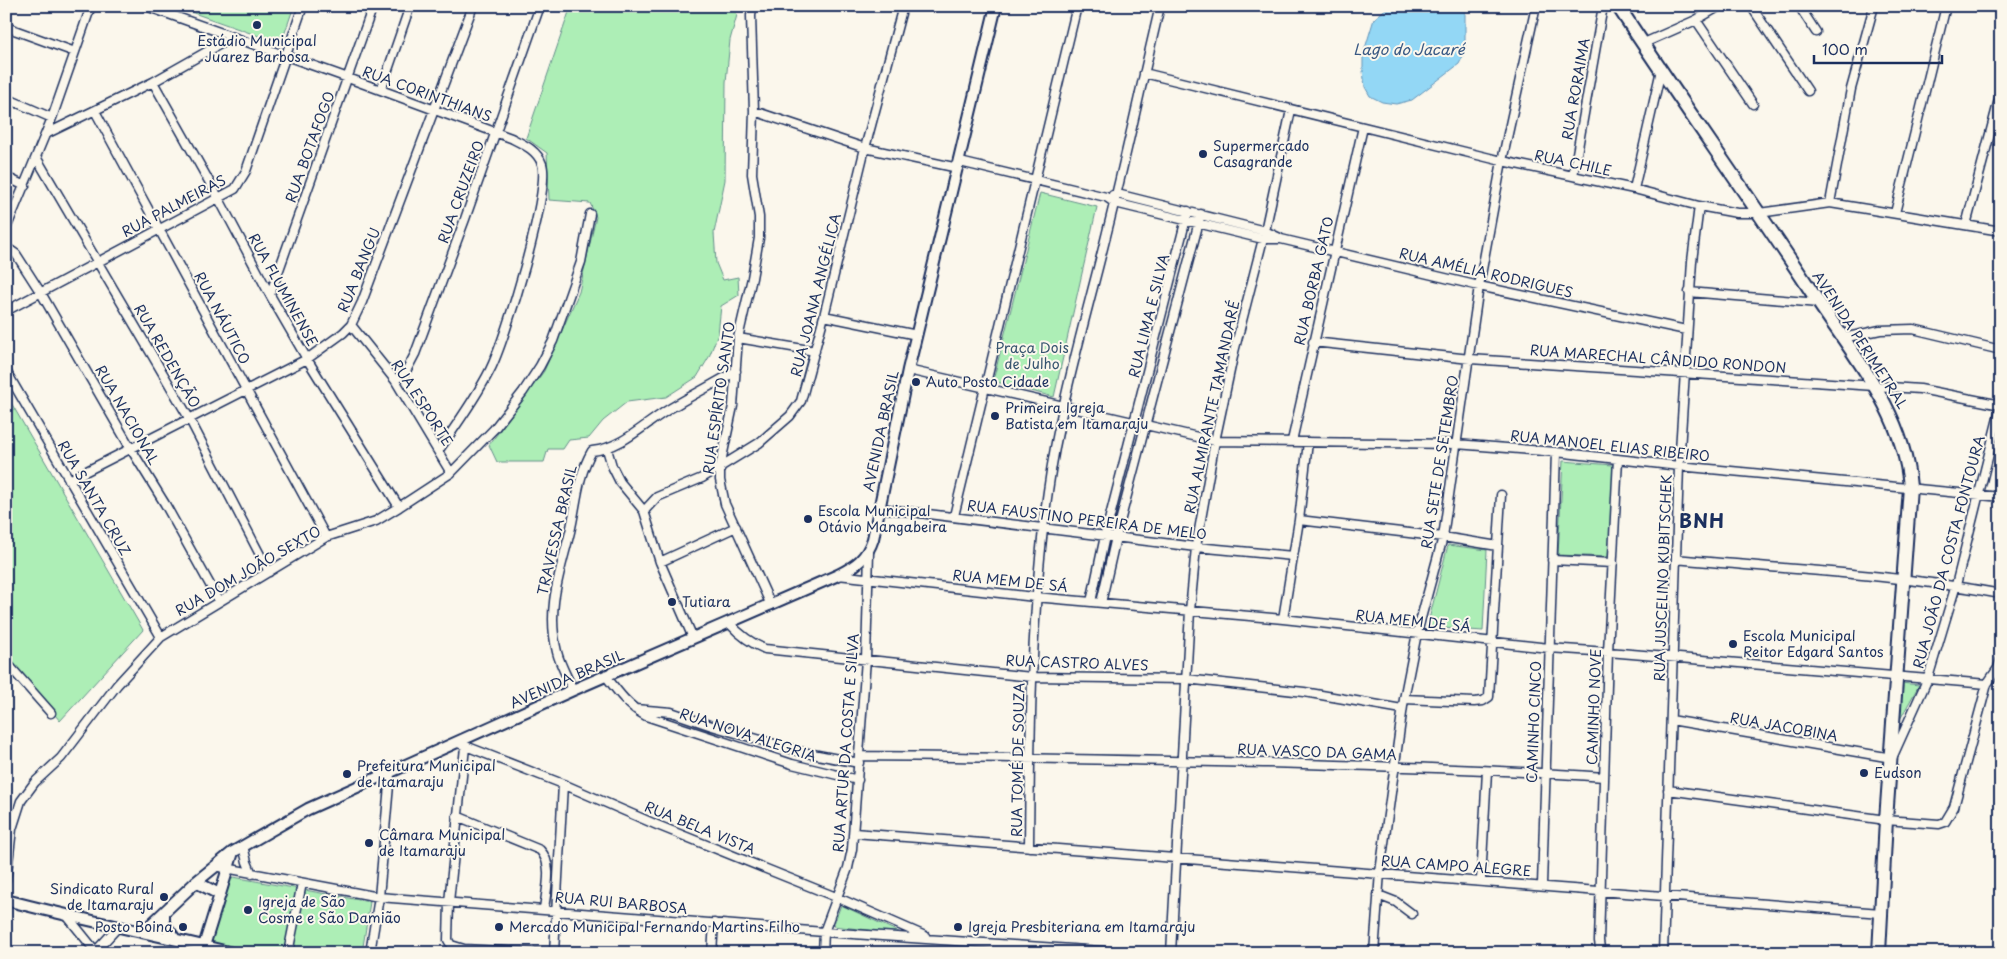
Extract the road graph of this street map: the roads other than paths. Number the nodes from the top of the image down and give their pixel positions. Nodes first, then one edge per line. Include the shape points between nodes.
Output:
1 (91, 6) edge
2 (146, 6) edge
3 (303, 6) edge
4 (373, 6) edge
5 (410, 6) edge
6 (474, 6) edge
7 (540, 6) edge
8 (752, 6) edge
9 (903, 6) edge
10 (996, 6) edge
11 (1077, 6) edge
12 (1160, 6) edge
13 (1536, 6) edge
14 (1603, 6) edge
15 (1618, 6) edge
16 (1720, 6) edge
17 (1751, 6) edge
18 (1800, 6) edge
19 (1874, 6) edge
20 (1946, 6) edge
21 (1696, 20) junction
22 (6, 27) edge
23 (1816, 32) dead end
24 (231, 38) junction
25 (1644, 43) junction
26 (75, 52) junction
27 (285, 55) junction
28 (1661, 70) junction
29 (1144, 73) junction
30 (348, 78) junction
31 (153, 82) junction
32 (381, 90) junction
33 (1808, 91) dead end
34 (2001, 92) edge
35 (6, 98) edge
36 (1753, 104) dead end
37 (433, 110) junction
38 (1292, 110) junction
39 (95, 111) junction
40 (754, 111) junction
41 (52, 118) junction
42 (1363, 127) junction
43 (495, 132) junction
44 (46, 134) junction
45 (865, 148) junction
46 (36, 157) junction
47 (1502, 161) junction
48 (959, 165) junction
49 (1573, 176) junction
50 (6, 177) edge
51 (1037, 180) junction
52 (24, 186) junction
53 (1634, 189) junction
54 (1117, 194) junction
55 (1106, 197) junction
56 (219, 198) junction
57 (1115, 203) junction
58 (1830, 203) junction
59 (1699, 206) junction
60 (1759, 213) junction
61 (1894, 213) junction
62 (590, 214) dead end
63 (1201, 214) junction
64 (1187, 215) junction
65 (1199, 223) junction
66 (1966, 225) junction
67 (160, 228) junction
68 (6, 229) edge
69 (2001, 231) edge
70 (1264, 235) junction
71 (6, 247) edge
72 (1334, 250) junction
73 (97, 262) junction
74 (1480, 286) junction
75 (1689, 292) junction
76 (41, 293) junction
77 (270, 295) junction
78 (1818, 303) junction
79 (6, 311) edge
80 (824, 316) junction
81 (350, 325) junction
82 (1686, 330) junction
83 (917, 335) junction
84 (738, 338) junction
85 (1843, 338) junction
86 (1313, 342) junction
87 (2001, 350) edge
88 (815, 351) junction
89 (307, 359) junction
90 (1470, 359) junction
91 (908, 370) junction
92 (6, 371) edge
93 (736, 371) junction
94 (1685, 374) junction
95 (395, 380) junction
96 (1874, 385) junction
97 (986, 388) junction
98 (246, 390) junction
99 (1063, 405) junction
100 (2001, 406) edge
101 (189, 418) junction
102 (1135, 423) junction
103 (1145, 425) junction
104 (1215, 441) junction
105 (1292, 441) junction
106 (1308, 442) junction
107 (1456, 444) junction
108 (131, 449) junction
109 (607, 449) junction
110 (439, 450) junction
111 (1556, 452) junction
112 (1618, 459) junction
113 (1679, 466) junction
114 (720, 467) junction
115 (451, 473) junction
116 (69, 480) junction
117 (1910, 487) junction
118 (1501, 494) dead end
119 (1978, 494) junction
120 (2001, 497) edge
121 (399, 507) junction
122 (879, 508) junction
123 (644, 511) junction
124 (954, 516) junction
125 (1299, 520) junction
126 (736, 527) junction
127 (1043, 528) junction
128 (1105, 536) junction
129 (326, 537) junction
130 (1116, 537) junction
131 (1443, 537) junction
132 (1498, 546) junction
133 (1196, 547) junction
134 (869, 552) junction
135 (1293, 556) junction
136 (1676, 559) junction
137 (1552, 560) junction
138 (660, 562) junction
139 (1613, 563) junction
140 (269, 572) junction
141 (838, 575) junction
142 (868, 578) junction
143 (1904, 580) junction
144 (1956, 585) junction
145 (2001, 594) edge
146 (1035, 597) junction
147 (219, 601) junction
148 (1091, 602) junction
149 (1101, 603) junction
150 (771, 605) junction
151 (1190, 611) junction
152 (1283, 619) junction
153 (729, 623) junction
154 (1417, 633) junction
155 (161, 637) junction
156 (693, 638) junction
157 (1492, 642) junction
158 (1549, 648) junction
159 (1608, 652) junction
160 (1672, 657) junction
161 (866, 659) junction
162 (2001, 659) edge
163 (6, 662) edge
164 (1999, 668) edge
165 (1896, 675) junction
166 (606, 676) junction
167 (1032, 677) junction
168 (1928, 678) junction
169 (1186, 679) junction
170 (1987, 684) junction
171 (573, 690) junction
172 (1404, 699) junction
173 (633, 709) junction
174 (1402, 709) junction
175 (51, 713) dead end
176 (1671, 720) junction
177 (462, 745) junction
178 (1030, 757) junction
179 (1892, 758) junction
180 (859, 760) junction
181 (1181, 761) junction
182 (1394, 767) junction
183 (1487, 770) junction
184 (1545, 773) junction
185 (390, 774) junction
186 (1604, 777) junction
187 (858, 780) junction
188 (563, 784) junction
189 (1668, 790) junction
190 (457, 816) junction
191 (1886, 820) junction
192 (854, 832) junction
193 (243, 846) junction
194 (1029, 846) junction
195 (233, 852) junction
196 (1177, 858) junction
197 (215, 866) junction
198 (227, 869) junction
199 (1380, 872) junction
200 (252, 874) junction
201 (6, 880) edge
202 (1481, 880) junction
203 (196, 882) junction
204 (302, 883) junction
205 (1542, 885) junction
206 (1601, 890) junction
207 (219, 894) junction
208 (1378, 895) junction
209 (1665, 895) junction
210 (379, 897) junction
211 (836, 897) junction
212 (6, 900) edge
213 (449, 902) junction
214 (544, 909) junction
215 (557, 910) junction
216 (1881, 913) junction
217 (164, 914) junction
218 (1412, 914) dead end
219 (68, 916) junction
220 (714, 923) junction
221 (118, 927) junction
222 (143, 932) junction
223 (824, 932) junction
224 (174, 939) junction
225 (931, 939) junction
226 (204, 946) junction
227 (96, 952) edge
228 (232, 953) edge
229 (288, 953) edge
230 (370, 953) edge
231 (542, 953) edge
232 (554, 953) edge
233 (712, 953) edge
234 (823, 953) edge
235 (1130, 953) edge
236 (1171, 953) edge
237 (1374, 953) edge
238 (1606, 953) edge
239 (1663, 953) edge
240 (1878, 953) edge

1 - 26 street
2 - 24 street, RUA CORINTHIANS
3 - 27 street, RUA PALMEIRAS
4 - 30 street, RUA BOTAFOGO
5 - 32 street
6 - 37 street, RUA BANGU
7 - 43 street, RUA CRUZEIRO
8 - 40 street, RUA ESPÍRITO SANTO
9 - 45 street, RUA JOANA ANGÉLICA
10 - 48 street, AVENIDA BRASIL
11 - 51 street
12 - 29 street
13 - 47 street, RUA SETE DE SETEMBRO
14 - 49 street, RUA RORAIMA
15 - 25 main road, AVENIDA PERIMETRAL
16 - 21 street
17 - 33 street
18 - 23 street
19 - 58 street via 1851,89
20 - 61 street
21 - 25 street
21 - 36 street
22 - 26 street
24 - 27 street, RUA CORINTHIANS
24 - 31 street
25 - 28 main road, AVENIDA PERIMETRAL
26 - 41 street
27 - 30 street, RUA CORINTHIANS
27 - 56 street, RUA PALMEIRAS via 246,171 235,189
28 - 53 street
28 - 60 main road, AVENIDA PERIMETRAL
29 - 38 street, RUA CHILE
29 - 54 street
30 - 32 street, RUA CORINTHIANS
30 - 77 street, RUA BOTAFOGO
31 - 39 street
31 - 56 street, RUA FLUMINENSE
32 - 37 street, RUA CORINTHIANS
34 - 66 street
35 - 41 street
37 - 43 street, RUA CORINTHIANS
37 - 81 street, RUA BANGU via 362,302
38 - 42 street, RUA CHILE
38 - 70 street, RUA ALMIRANTE TAMANDARÉ
39 - 44 street
39 - 67 street, RUA NÁUTICO
40 - 45 street
40 - 84 street, RUA ESPÍRITO SANTO via 752,174 759,238
41 - 44 street
42 - 47 street, RUA CHILE
42 - 72 street, RUA BORBA GATO
43 - 95 street, RUA CRUZEIRO via 415,354 405,373
43 - 110 street, RUA CORINTHIANS via 537,154 544,174 532,242 499,348 480,387
44 - 46 street
45 - 48 street
45 - 80 street, RUA JOANA ANGÉLICA
46 - 52 street
46 - 73 street, RUA REDENÇÃO
47 - 49 street, RUA CHILE
47 - 74 street, RUA SETE DE SETEMBRO
48 - 51 street
48 - 83 street, AVENIDA BRASIL
49 - 53 street, RUA CHILE
50 - 52 street
51 - 55 street
51 - 97 street
52 - 68 street
53 - 59 street, RUA CHILE
54 - 55 street, RUA AMÉLIA RODRIGUES
54 - 57 street
54 - 64 street, RUA AMÉLIA RODRIGUES
55 - 57 street, RUA AMÉLIA RODRIGUES
56 - 67 street, RUA PALMEIRAS
56 - 77 street, RUA FLUMINENSE
57 - 64 street, RUA AMÉLIA RODRIGUES
57 - 99 street
58 - 60 street, RUA CHILE
58 - 61 street, RUA CHILE
59 - 60 street, RUA CHILE via 1737,213
59 - 75 street, RUA JUSCELINO KUBITSCHEK
60 - 78 main road, AVENIDA PERIMETRAL
61 - 66 street, RUA CHILE
62 - 115 street, RUA DOM JOÃO SEXTO via 581,262 568,302 540,366 494,429
63 - 64 street, RUA AMÉLIA RODRIGUES
63 - 65 street, RUA LIMA E SILVA
63 - 70 street, RUA AMÉLIA RODRIGUES
64 - 65 street, RUA AMÉLIA RODRIGUES
64 - 102 street, RUA LIMA E SILVA
65 - 70 street, RUA AMÉLIA RODRIGUES
65 - 103 street, RUA LIMA E SILVA
66 - 69 street, RUA CHILE
67 - 73 street, RUA PALMEIRAS
67 - 98 street, RUA NÁUTICO
70 - 72 street, RUA AMÉLIA RODRIGUES
70 - 104 street, RUA ALMIRANTE TAMANDARÉ
71 - 76 street, RUA NACIONAL via 16,254
72 - 74 street, RUA AMÉLIA RODRIGUES
72 - 86 street, RUA BORBA GATO
73 - 76 street, RUA PALMEIRAS
73 - 101 street, RUA REDENÇÃO
74 - 82 street, RUA AMÉLIA RODRIGUES
74 - 90 street, RUA SETE DE SETEMBRO
75 - 78 street
75 - 82 street, RUA JUSCELINO KUBITSCHEK
76 - 79 street, RUA PALMEIRAS
76 - 108 street, RUA NACIONAL
77 - 89 street, RUA FLUMINENSE
78 - 85 main road, AVENIDA PERIMETRAL
80 - 83 street
80 - 88 street, RUA JOANA ANGÉLICA
81 - 89 street, RUA BANGU
81 - 95 street, RUA ESPORTE
82 - 94 street, RUA JUSCELINO KUBITSCHEK
83 - 91 street, AVENIDA BRASIL
84 - 88 street
84 - 93 street, RUA ESPÍRITO SANTO
85 - 87 street via 1880,330 1913,329
85 - 96 main road, AVENIDA PERIMETRAL
86 - 90 street, RUA MARECHAL CÂNDIDO RONDON
86 - 105 street, RUA BORBA GATO
88 - 114 street, RUA JOANA ANGÉLICA via 801,401 790,416 760,443
89 - 98 street, RUA BANGU
89 - 121 street, RUA FLUMINENSE
90 - 94 street, RUA MARECHAL CÂNDIDO RONDON
90 - 107 street, RUA SETE DE SETEMBRO
91 - 97 street
91 - 122 street, AVENIDA BRASIL
92 - 116 street, RUA SANTA CRUZ
93 - 109 street, TRAVESSA BRASIL
93 - 114 street, RUA ESPÍRITO SANTO via 729,429
94 - 96 street, RUA MARECHAL CÂNDIDO RONDON
94 - 113 street, RUA JUSCELINO KUBITSCHEK
95 - 110 street, RUA ESPORTE
96 - 100 street, RUA MARECHAL CÂNDIDO RONDON via 1920,389
96 - 117 main road, AVENIDA PERIMETRAL via 1902,440
97 - 99 street
97 - 124 street
98 - 101 street, RUA BANGU
98 - 129 street, RUA NÁUTICO
99 - 102 street, RUA MANOEL ELIAS RIBEIRO
99 - 127 street, RUA TOMÉ DE SOUZA
100 - 119 street, RUA JOÃO DA COSTA FONTOURA
101 - 108 street, RUA BANGU
101 - 140 street, RUA REDENÇÃO
102 - 103 street, RUA MANOEL ELIAS RIBEIRO
102 - 128 street, RUA LIMA E SILVA
103 - 104 street, RUA MANOEL ELIAS RIBEIRO
103 - 130 street, RUA LIMA E SILVA
104 - 105 street, RUA MANOEL ELIAS RIBEIRO
104 - 133 street, RUA ALMIRANTE TAMANDARÉ
105 - 106 street, RUA MANOEL ELIAS RIBEIRO
106 - 107 street, RUA MANOEL ELIAS RIBEIRO
106 - 125 street
107 - 111 street, RUA MANOEL ELIAS RIBEIRO
107 - 131 street, RUA SETE DE SETEMBRO
108 - 116 street, RUA BANGU
108 - 147 street, RUA NACIONAL
109 - 123 street via 620,482
109 - 171 street, TRAVESSA BRASIL via 592,451 586,461 556,580 554,634 557,653
110 - 115 street, RUA ESPORTE
111 - 112 street, RUA MANOEL ELIAS RIBEIRO
111 - 137 street, CAMINHO CINCO
112 - 113 street, RUA MANOEL ELIAS RIBEIRO
112 - 139 street, CAMINHO NOVE
113 - 117 street, RUA MANOEL ELIAS RIBEIRO
113 - 136 street, RUA JUSCELINO KUBITSCHEK
114 - 123 street, RUA JOANA ANGÉLICA via 657,497
114 - 126 street, RUA ESPÍRITO SANTO via 721,490
115 - 121 street, RUA DOM JOÃO SEXTO
116 - 155 street, RUA SANTA CRUZ
117 - 119 street, RUA MANOEL ELIAS RIBEIRO
117 - 143 main road, AVENIDA PERIMETRAL
118 - 132 street
119 - 120 street, RUA MANOEL ELIAS RIBEIRO
119 - 144 street, RUA JOÃO DA COSTA FONTOURA
121 - 129 street, RUA DOM JOÃO SEXTO via 376,521
122 - 124 street, RUA FAUSTINO PEREIRA DE MELO
122 - 134 street, AVENIDA BRASIL
123 - 138 street
124 - 127 street, RUA FAUSTINO PEREIRA DE MELO
125 - 131 street
125 - 135 street
126 - 138 street
126 - 150 street, RUA ESPÍRITO SANTO
127 - 128 street, RUA FAUSTINO PEREIRA DE MELO
127 - 146 street, RUA TOMÉ DE SOUZA
128 - 130 street, RUA FAUSTINO PEREIRA DE MELO
128 - 148 street, RUA LIMA E SILVA
129 - 140 street, RUA DOM JOÃO SEXTO
130 - 133 street, RUA FAUSTINO PEREIRA DE MELO
130 - 149 street, RUA LIMA E SILVA
131 - 132 street
131 - 154 street, RUA SETE DE SETEMBRO
132 - 157 street
133 - 135 street, RUA FAUSTINO PEREIRA DE MELO
133 - 151 street, RUA ALMIRANTE TAMANDARÉ
134 - 141 street, AVENIDA BRASIL via 860,562
134 - 142 street, RUA ARTUR DA COSTA E SILVA
135 - 152 street
136 - 143 street
136 - 160 street, RUA JUSCELINO KUBITSCHEK
137 - 139 street
137 - 158 street, CAMINHO CINCO
138 - 156 street
139 - 159 street, CAMINHO NOVE
140 - 147 street, RUA DOM JOÃO SEXTO
141 - 142 street, RUA MEM DE SÁ
141 - 150 street, AVENIDA BRASIL
142 - 146 street, RUA MEM DE SÁ
142 - 161 street, RUA ARTUR DA COSTA E SILVA
143 - 144 street
143 - 165 main road, AVENIDA PERIMETRAL
144 - 145 street
144 - 168 street, RUA JOÃO DA COSTA FONTOURA
146 - 148 street, RUA MEM DE SÁ
146 - 167 street, RUA TOMÉ DE SOUZA
147 - 155 street, RUA DOM JOÃO SEXTO
148 - 149 street, RUA MEM DE SÁ
149 - 151 street, RUA MEM DE SÁ
150 - 153 street, AVENIDA BRASIL
151 - 152 street, RUA MEM DE SÁ
151 - 169 street, RUA ALMIRANTE TAMANDARÉ
152 - 154 street, RUA MEM DE SÁ
153 - 156 street, AVENIDA BRASIL
153 - 161 street, RUA CASTRO ALVES via 753,645 765,649
154 - 157 street, RUA MEM DE SÁ
154 - 172 street, RUA SETE DE SETEMBRO
155 - 201 street, RUA DOM JOÃO SEXTO via 117,685 61,758 35,782 21,801 12,829
156 - 166 street, AVENIDA BRASIL
157 - 158 street, RUA MEM DE SÁ
157 - 172 street via 1489,698 1474,702
158 - 159 street, RUA MEM DE SÁ
158 - 184 street, CAMINHO CINCO
159 - 160 street, RUA MEM DE SÁ
159 - 186 street, CAMINHO NOVE
160 - 165 street, RUA MEM DE SÁ
160 - 176 street, RUA JUSCELINO KUBITSCHEK
161 - 167 street, RUA CASTRO ALVES
161 - 180 street, RUA ARTUR DA COSTA E SILVA
162 - 164 street
163 - 175 street
164 - 170 street
165 - 168 street, RUA MEM DE SÁ
165 - 179 main road, AVENIDA PERIMETRAL
166 - 171 street, AVENIDA BRASIL
166 - 173 street, RUA NOVA ALEGRIA
167 - 169 street, RUA CASTRO ALVES
167 - 178 street, RUA TOMÉ DE SOUZA
168 - 170 street, RUA MEM DE SÁ
168 - 179 street, RUA JOÃO DA COSTA FONTOURA
169 - 174 street, RUA CASTRO ALVES via 1304,692
169 - 181 street, RUA ALMIRANTE TAMANDARÉ
170 - 191 street via 1954,807 1945,822
171 - 177 street, AVENIDA BRASIL
172 - 174 street, RUA SETE DE SETEMBRO
173 - 180 street, RUA NOVA ALEGRIA via 671,712 802,752
173 - 187 street, RUA NOVA ALEGRIA via 792,764
174 - 182 street, RUA SETE DE SETEMBRO
176 - 179 street, RUA JACOBINA
176 - 189 street, RUA JUSCELINO KUBITSCHEK
177 - 185 street, AVENIDA BRASIL
177 - 188 street, RUA BELA VISTA
177 - 190 street
178 - 180 street, RUA NOVA ALEGRIA
178 - 181 street, RUA VASCO DA GAMA
178 - 194 street, RUA TOMÉ DE SOUZA
179 - 191 main road, AVENIDA PERIMETRAL
180 - 187 street, RUA ARTUR DA COSTA E SILVA
181 - 182 street, RUA VASCO DA GAMA
181 - 196 street, RUA ALMIRANTE TAMANDARÉ
182 - 183 street, RUA VASCO DA GAMA
182 - 199 street, RUA SETE DE SETEMBRO
183 - 184 street, RUA VASCO DA GAMA
183 - 202 street
184 - 186 street, RUA VASCO DA GAMA
184 - 205 street, CAMINHO CINCO
185 - 193 street, AVENIDA BRASIL via 308,810
185 - 210 street
186 - 206 street, CAMINHO NOVE
187 - 192 street, RUA ARTUR DA COSTA E SILVA
188 - 211 street, RUA BELA VISTA
188 - 215 street
189 - 191 street
189 - 209 street, RUA JUSCELINO KUBITSCHEK
190 - 213 street
190 - 214 street via 545,854 548,868
191 - 216 main road, AVENIDA PERIMETRAL
192 - 194 street, RUA CAMPO ALEGRE
192 - 211 street, RUA ARTUR DA COSTA E SILVA via 848,868
193 - 195 street, AVENIDA BRASIL
193 - 200 street
194 - 196 street, RUA CAMPO ALEGRE
195 - 197 street, AVENIDA BRASIL
195 - 198 street
196 - 199 street, RUA CAMPO ALEGRE
196 - 236 street, RUA ALMIRANTE TAMANDARÉ
197 - 198 street, RUA RUI BARBOSA
197 - 203 street, AVENIDA BRASIL
198 - 200 street, RUA RUI BARBOSA
198 - 207 street
199 - 202 street, RUA CAMPO ALEGRE
199 - 208 street, RUA SETE DE SETEMBRO
200 - 204 street, RUA RUI BARBOSA
202 - 205 street, RUA CAMPO ALEGRE
203 - 207 street
203 - 217 street, AVENIDA BRASIL
204 - 210 street, RUA RUI BARBOSA
204 - 229 street
205 - 206 street, RUA CAMPO ALEGRE
206 - 209 street, RUA CAMPO ALEGRE
206 - 238 street, CAMINHO NOVE via 1600,948
207 - 226 street
208 - 218 street via 1396,902
208 - 237 street, RUA SETE DE SETEMBRO
209 - 216 street, RUA CAMPO ALEGRE
209 - 239 street, RUA JUSCELINO KUBITSCHEK
210 - 213 street, RUA RUI BARBOSA
210 - 230 street
211 - 223 street, RUA ARTUR DA COSTA E SILVA
211 - 225 street, RUA BELA VISTA
212 - 219 street
213 - 214 street, RUA RUI BARBOSA
213 - 231 street via 448,935 451,945 464,949
214 - 215 street, RUA RUI BARBOSA
215 - 220 street, RUA RUI BARBOSA
215 - 232 street
216 - 240 main road, AVENIDA PERIMETRAL
217 - 222 street, AVENIDA BRASIL
217 - 224 street via 164,923
219 - 221 street
219 - 227 street
220 - 223 street, RUA RUI BARBOSA
220 - 233 street
221 - 222 street
221 - 227 street
222 - 224 street
223 - 225 street, RUA RUI BARBOSA
223 - 234 street, RUA ARTUR DA COSTA E SILVA
224 - 226 street
225 - 235 street, RUA RUI BARBOSA
226 - 228 street

